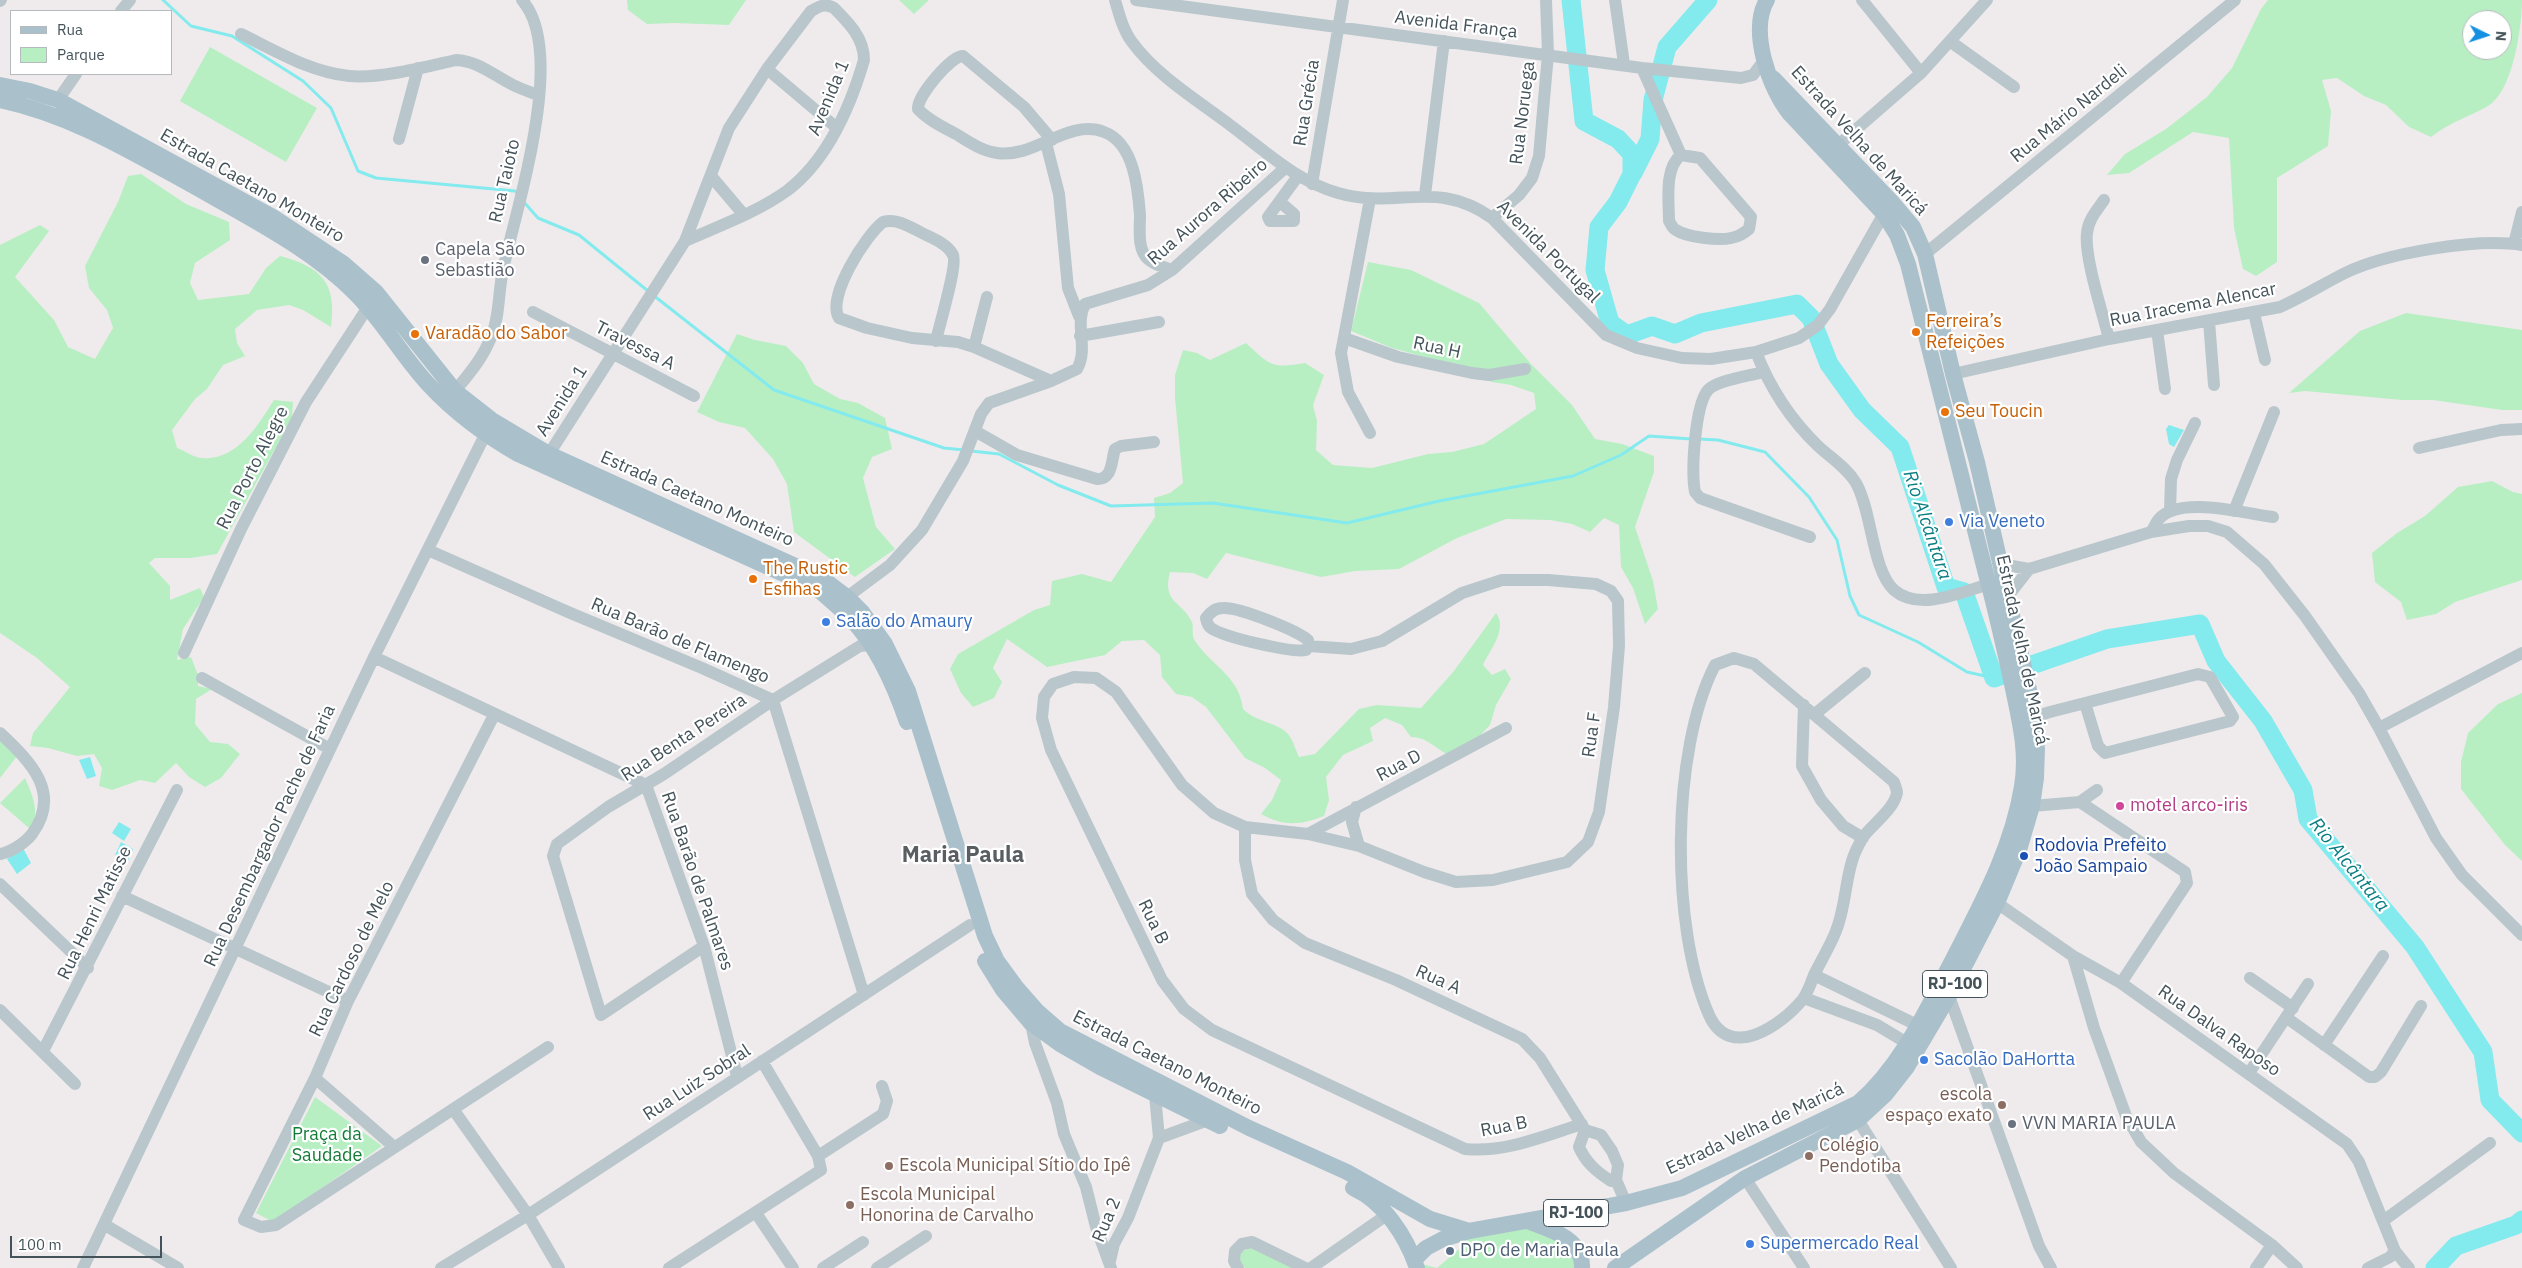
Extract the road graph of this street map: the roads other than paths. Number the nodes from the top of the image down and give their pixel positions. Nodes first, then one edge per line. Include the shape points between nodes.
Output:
1 (522, 0) edge
2 (1115, 0) edge
3 (1136, 0) edge
4 (1343, 0) edge
5 (1546, 0) edge
6 (1615, 0) edge
7 (1862, 0) edge
8 (2235, 0) edge
9 (1764, 1) edge
10 (1983, 2) edge
11 (1337, 28) junction
12 (242, 34) dead end
13 (1444, 42) junction
14 (1951, 42) junction
15 (1548, 54) junction
16 (1624, 64) junction
17 (1767, 66) junction
18 (418, 68) junction
19 (1642, 68) junction
20 (767, 69) junction
21 (1922, 73) junction
22 (75, 75) edge
23 (0, 85) edge
24 (2014, 87) dead end
25 (538, 95) junction
26 (0, 100) edge
27 (58, 100) junction
28 (837, 128) junction
29 (399, 139) dead end
30 (1049, 142) junction
31 (1837, 146) junction
32 (1681, 155) junction
33 (1285, 168) junction
34 (711, 176) junction
35 (1298, 176) junction
36 (1312, 184) junction
37 (1425, 195) junction
38 (1370, 199) junction
39 (2104, 200) dead end
40 (1280, 202) dead end
41 (1887, 207) junction
42 (2522, 212) edge
43 (744, 214) junction
44 (1492, 218) junction
45 (685, 240) junction
46 (2518, 245) edge
47 (1925, 254) junction
48 (1172, 270) junction
49 (987, 297) dead end
50 (368, 307) junction
51 (533, 312) dead end
52 (2254, 313) junction
53 (1079, 316) junction
54 (2209, 321) junction
55 (1159, 322) dead end
56 (2157, 330) junction
57 (1080, 336) junction
58 (1344, 338) junction
59 (2109, 339) junction
60 (936, 341) junction
61 (974, 347) junction
62 (1756, 352) junction
63 (612, 354) junction
64 (2265, 360) dead end
65 (1525, 368) dead end
66 (1763, 372) junction
67 (1953, 374) junction
68 (1052, 381) junction
69 (2214, 385) dead end
70 (2165, 389) dead end
71 (455, 391) junction
72 (694, 396) dead end
73 (2274, 412) dead end
74 (2195, 423) dead end
75 (488, 427) junction
76 (2522, 429) edge
77 (975, 430) junction
78 (1370, 434) dead end
79 (1154, 442) dead end
80 (2419, 448) dead end
81 (549, 454) junction
82 (2234, 510) junction
83 (2170, 511) junction
84 (2273, 518) dead end
85 (2151, 532) junction
86 (1810, 538) dead end
87 (428, 550) junction
88 (2001, 564) junction
89 (2029, 569) junction
90 (1989, 584) junction
91 (2008, 596) junction
92 (847, 597) junction
93 (2007, 626) junction
94 (877, 644) junction
95 (1309, 646) junction
96 (184, 653) dead end
97 (2522, 653) edge
98 (374, 658) junction
99 (1865, 673) dead end
100 (202, 678) dead end
101 (773, 700) junction
102 (2085, 703) junction
103 (1804, 705) junction
104 (2028, 712) junction
105 (1815, 714) junction
106 (494, 715) junction
107 (1506, 728) dead end
108 (2380, 728) junction
109 (0, 733) edge
110 (330, 749) junction
111 (646, 785) junction
112 (177, 790) dead end
113 (2097, 790) dead end
114 (2080, 802) junction
115 (2032, 806) junction
116 (1356, 807) junction
117 (1244, 827) junction
118 (1308, 834) junction
119 (1863, 838) junction
120 (1360, 846) junction
121 (0, 854) edge
122 (0, 884) edge
123 (122, 896) junction
124 (1997, 903) junction
125 (970, 925) junction
126 (2522, 935) edge
127 (704, 946) junction
128 (236, 948) junction
129 (2073, 956) junction
130 (2383, 956) dead end
131 (88, 968) junction
132 (1814, 975) junction
133 (2250, 978) dead end
134 (2121, 983) junction
135 (2308, 984) dead end
136 (864, 995) junction
137 (1949, 996) junction
138 (1804, 998) junction
139 (348, 1000) junction
140 (2421, 1006) dead end
141 (0, 1010) edge
142 (2290, 1013) junction
143 (1031, 1023) junction
144 (1917, 1025) junction
145 (1907, 1043) junction
146 (2324, 1045) junction
147 (548, 1047) dead end
148 (43, 1051) junction
149 (762, 1061) junction
150 (2249, 1073) junction
151 (737, 1076) junction
152 (315, 1078) junction
153 (75, 1084) dead end
154 (882, 1086) dead end
155 (1155, 1095) junction
156 (453, 1109) junction
157 (1208, 1120) junction
158 (1858, 1120) junction
159 (1583, 1127) junction
160 (1160, 1138) junction
161 (2490, 1143) dead end
162 (393, 1146) junction
163 (818, 1156) junction
164 (1745, 1178) junction
165 (1616, 1180) junction
166 (1682, 1188) junction
167 (1626, 1203) junction
168 (1696, 1212) junction
169 (756, 1213) junction
170 (1388, 1214) junction
171 (528, 1215) junction
172 (2383, 1221) junction
173 (1530, 1222) junction
174 (105, 1226) junction
175 (1469, 1231) junction
176 (926, 1236) dead end
177 (863, 1242) dead end
178 (2272, 1245) junction
179 (2395, 1251) junction
180 (1415, 1264) edge
181 (1110, 1265) edge
182 (2407, 1265) edge
183 (83, 1268) edge
184 (178, 1268) edge
185 (441, 1268) edge
186 (559, 1268) edge
187 (669, 1268) edge
188 (793, 1268) edge
189 (823, 1268) edge
190 (877, 1268) edge
191 (1238, 1268) edge
192 (1305, 1268) edge
193 (1311, 1268) edge
194 (1582, 1268) edge
195 (1615, 1268) edge
196 (1804, 1268) edge
197 (1951, 1268) edge
198 (2051, 1268) edge
199 (2256, 1268) edge
200 (2297, 1268) edge
201 (2368, 1268) edge

1 - 25 street, Rua Taioto via 534,21 540,56
2 - 33 street, Avenida Portugal via 1131,41 1144,56
3 - 11 street, Avenida França
4 - 11 street, Rua Grécia
5 - 15 street, Rua Noruega
6 - 16 street
7 - 21 street
8 - 47 street, Rua Mário Nardeli
9 - 17 main road, Estrada Velha de Maricá / RJ-100 via 1760,31
10 - 14 street
11 - 13 street, Avenida França
11 - 36 street, Rua Grécia
12 - 18 street via 309,67 348,76
13 - 15 street, Avenida França
13 - 37 street
14 - 21 street
14 - 24 street
15 - 16 street, Avenida França
15 - 44 street, Rua Noruega via 1539,156 1532,178 1519,195
16 - 19 street, Avenida França
17 - 19 street, Avenida França via 1742,78
17 - 31 main road, Estrada Velha de Maricá / RJ-100
17 - 41 main road, Estrada Velha de Maricá / RJ-100 via 1777,97 1790,114
18 - 25 street via 456,60 476,63 515,86
18 - 29 street
19 - 32 street
20 - 28 street
20 - 28 street, Avenida 1 via 811,11 821,5 834,8 860,39 864,55
20 - 34 street, Avenida 1 via 729,128
21 - 31 street
22 - 27 street
23 - 27 main road, Estrada Caetano Monteiro
25 - 71 street, Rua Taioto via 534,139 502,272 492,335 483,355
26 - 50 main road, Estrada Caetano Monteiro via 74,123 247,216 310,254
27 - 71 main road, Estrada Caetano Monteiro via 264,212 344,264 381,297
28 - 43 street, Avenida 1 via 828,146 804,176 786,191
30 - 30 street via 1024,107 963,56 955,58 918,103 922,113 980,148 1012,153
30 - 48 street via 1089,129 1104,132 1119,141 1129,158 1136,187 1142,249 1148,259
30 - 53 street via 1059,194 1068,288
31 - 41 main road, Estrada Velha de Maricá / RJ-100
32 - 32 street via 1700,158 1751,217 1749,228 1742,235 1724,239 1704,238 1672,228 1669,221 1670,171 1674,160
33 - 35 street, Avenida Portugal
33 - 48 street, Rua Aurora Ribeiro
34 - 43 street
34 - 45 street, Avenida 1
35 - 36 street, Avenida Portugal
35 - 40 street
36 - 38 street, Avenida Portugal via 1339,194
37 - 38 street, Avenida Portugal
37 - 44 street, Avenida Portugal via 1449,197 1477,207
38 - 58 street
39 - 59 street via 2092,217 2087,234 2088,255
41 - 47 main road, Estrada Velha de Maricá / RJ-100 via 1913,227
41 - 62 street, Avenida Portugal via 1818,325 1799,338
41 - 90 main road, Estrada Velha de Maricá / RJ-100 via 1908,264
42 - 46 street
43 - 45 street, Avenida 1
44 - 62 street, Avenida Portugal via 1606,335 1637,348 1682,358 1711,359
45 - 63 street, Avenida 1
46 - 52 street, Rua Iracema Alencar via 2461,246 2389,258 2346,273 2280,307
47 - 67 main road, Estrada Velha de Maricá / RJ-100
48 - 53 street, Rua Aurora Ribeiro via 1148,286 1085,304
49 - 61 street
50 - 75 main road, Estrada Caetano Monteiro via 429,384
50 - 96 street, Rua Porto Alegre via 306,402 241,529
51 - 63 street, Travessa A
52 - 54 street, Rua Iracema Alencar
52 - 64 street
53 - 57 street
54 - 56 street, Rua Iracema Alencar
54 - 69 street
55 - 57 street
56 - 59 street, Rua Iracema Alencar
56 - 70 street
57 - 68 street via 1081,360 1077,369
58 - 65 street, Rua H via 1398,357 1472,374 1489,375
58 - 78 street via 1342,368 1348,392
59 - 67 street, Rua Iracema Alencar
60 - 60 street via 866,328 838,315 840,293 849,268 866,239 883,222 898,222 920,232 948,248 954,257 954,270
60 - 61 street
61 - 68 street
62 - 66 street
63 - 72 street, Travessa A
63 - 81 street, Avenida 1
66 - 86 street via 1718,383 1709,389 1701,406 1697,429 1694,492 1700,498
66 - 90 street via 1794,419 1856,483 1885,577 1895,590 1911,599 1946,597
67 - 88 main road, Estrada Velha de Maricá / RJ-100
68 - 77 street via 988,403
71 - 75 main road, Estrada Caetano Monteiro
73 - 82 street
74 - 83 street via 2171,479
75 - 81 main road, Estrada Caetano Monteiro
75 - 87 street, Rua Desembargador Pache de Faria
75 - 94 main road, Estrada Caetano Monteiro via 518,454 819,590
76 - 80 street via 2501,430
77 - 79 street via 1016,455 1097,479 1109,475 1115,449
77 - 92 street via 964,461 922,530 890,565
81 - 92 main road, Estrada Caetano Monteiro via 822,578
82 - 83 street via 2213,507
82 - 84 street
83 - 85 street via 2159,518
85 - 89 street
85 - 108 street via 2208,526 2227,532 2244,546 2264,564 2304,616
87 - 98 street, Rua Desembargador Pache de Faria
87 - 101 street, Rua Barão de Flamengo
88 - 89 street
88 - 91 main road, Estrada Velha de Maricá / RJ-100
89 - 91 street
90 - 93 main road, Estrada Velha de Maricá / RJ-100
91 - 93 main road, Estrada Velha de Maricá / RJ-100
92 - 94 main road, Estrada Caetano Monteiro via 862,612
93 - 104 main road, Estrada Velha de Maricá / RJ-100
94 - 101 street, Rua Benta Pereira via 860,646
94 - 125 main road, Estrada Caetano Monteiro via 901,704
94 - 175 main road, Estrada Caetano Monteiro via 908,691 985,936 997,961 1037,1011 1060,1031 1160,1084 1347,1172 1430,1219
95 - 95 street, Rua F via 1308,640 1298,633 1234,609 1212,611 1206,618 1211,628 1232,636 1289,650 1306,650
95 - 120 street, Rua F via 1351,649 1382,641 1462,593 1502,580 1596,584 1611,591 1618,601 1615,698 1599,812 1588,842 1567,862 1493,880 1456,882
97 - 108 street
98 - 106 street, Rua Barão de Palmares
98 - 110 street, Rua Desembargador Pache de Faria
99 - 105 street
100 - 110 street
101 - 111 street, Rua Benta Pereira
101 - 136 street, Rua Barão de Flamengo
102 - 102 street via 2206,674 2233,717 2230,721 2105,752 2098,746
102 - 104 street
103 - 105 street
103 - 119 street via 1802,766 1821,800 1844,826
103 - 138 street via 1754,664 1734,658 1715,665 1704,686 1686,757 1681,897 1687,942 1710,1016 1722,1032 1737,1037 1754,1037 1775,1026
104 - 115 main road, Estrada Velha de Maricá / RJ-100 via 2037,759
104 - 144 main road, Estrada Velha de Maricá / RJ-100 via 2018,809 1996,874
105 - 119 street via 1894,782 1897,790 1895,799
106 - 111 street, Rua Barão de Palmares
106 - 139 street, Rua Cardoso de Melo
107 - 116 street, Rua D
108 - 126 street via 2436,838 2462,875
109 - 121 street via 38,776 46,797 42,820 27,840
110 - 128 street, Rua Desembargador Pache de Faria
111 - 127 street, Rua Barão de Palmares
111 - 127 street, Rua Benta Pereira via 608,807 557,844 553,856 601,1015
112 - 123 street, Rua Henri Matisse
113 - 114 street
114 - 115 street
114 - 134 street via 2187,876 2187,883
115 - 124 main road, Estrada Velha de Maricá / RJ-100 via 2019,850
116 - 118 street, Rua D
116 - 120 street via 1352,822
117 - 118 street, Rua F
117 - 159 street, Rua A via 1245,860 1252,894 1273,920 1305,943 1396,980 1522,1039 1540,1058
117 - 159 street, Rua B via 1214,812 1182,785 1116,692 1096,678 1074,677 1054,684 1044,696 1042,718 1051,750 1162,980 1184,1009 1212,1030 1465,1149 1484,1151
118 - 120 street, Rua F
119 - 132 street via 1852,860 1837,930
122 - 131 street
123 - 128 street
123 - 131 street, Rua Henri Matisse
124 - 129 street, Rua Dalva Raposo
124 - 137 main road, Estrada Velha de Maricá / RJ-100
125 - 136 street, Rua Luiz Sobral
125 - 143 main road, Estrada Caetano Monteiro via 980,951 1003,990
127 - 151 street, Rua Barão de Palmares
128 - 139 street
128 - 174 street, Rua Desembargador Pache de Faria
129 - 134 street, Rua Dalva Raposo
129 - 178 street via 2126,1116 2141,1142 2174,1173
130 - 146 street
131 - 148 street, Rua Henri Matisse
132 - 138 street
132 - 144 street
133 - 142 street
134 - 150 street, Rua Dalva Raposo
135 - 142 street
136 - 149 street, Rua Luiz Sobral
137 - 158 main road, Estrada Velha de Maricá / RJ-100 via 1907,1068 1885,1095
137 - 198 street via 2039,1246
138 - 145 street via 1878,1025
139 - 152 street, Rua Cardoso de Melo
140 - 146 street via 2375,1077 2369,1077
141 - 148 street
142 - 146 street
142 - 150 street
143 - 155 main road, Estrada Caetano Monteiro via 1068,1049
143 - 181 street via 1064,1134 1086,1187
144 - 145 main road, Estrada Velha de Maricá / RJ-100
145 - 166 main road, Estrada Velha de Maricá / RJ-100 via 1879,1084 1858,1103
147 - 156 street
148 - 153 street
149 - 151 street, Rua Luiz Sobral
149 - 163 street
150 - 172 street, Rua Dalva Raposo via 2347,1144 2359,1162
151 - 171 street, Rua Luiz Sobral
152 - 162 street
152 - 162 street, Rua Cardoso de Melo via 244,1220 261,1227 276,1225
154 - 163 street via 887,1101 883,1114
155 - 157 main road, Estrada Caetano Monteiro
155 - 160 street, Rua 2
156 - 162 street
156 - 171 street
157 - 160 street
157 - 170 main road, Estrada Caetano Monteiro via 1364,1193
158 - 164 main road, Estrada Velha de Maricá / RJ-100
158 - 197 street
159 - 165 street, Rua A via 1601,1136 1612,1151 1618,1165
159 - 165 street via 1579,1147 1584,1157 1601,1175 1611,1181
160 - 181 street, Rua 2 via 1114,1244
161 - 172 street
163 - 169 street via 821,1170 818,1174
164 - 168 main road, Estrada Velha de Maricá / RJ-100
164 - 196 street
165 - 167 street
166 - 167 main road, Estrada Velha de Maricá / RJ-100
166 - 168 main road via 1691,1190 1698,1197
167 - 173 main road, Estrada Velha de Maricá / RJ-100
168 - 195 main road, Estrada Velha de Maricá / RJ-100
169 - 187 street
169 - 188 street
170 - 180 main road, Estrada Caetano Monteiro
170 - 193 street
171 - 185 street, Rua Luiz Sobral
171 - 186 street
172 - 179 street, Rua Dalva Raposo
173 - 175 main road, Estrada Velha de Maricá / RJ-100
173 - 194 main road via 1568,1239 1577,1248
174 - 183 street, Rua Desembargador Pache de Faria
174 - 184 street
175 - 180 main road, Estrada Velha de Maricá / RJ-100 via 1434,1244
176 - 190 street
177 - 189 street
178 - 199 street
178 - 200 street
179 - 182 street, Rua Dalva Raposo
179 - 201 street
191 - 192 street via 1234,1262 1235,1251 1242,1244 1252,1242

